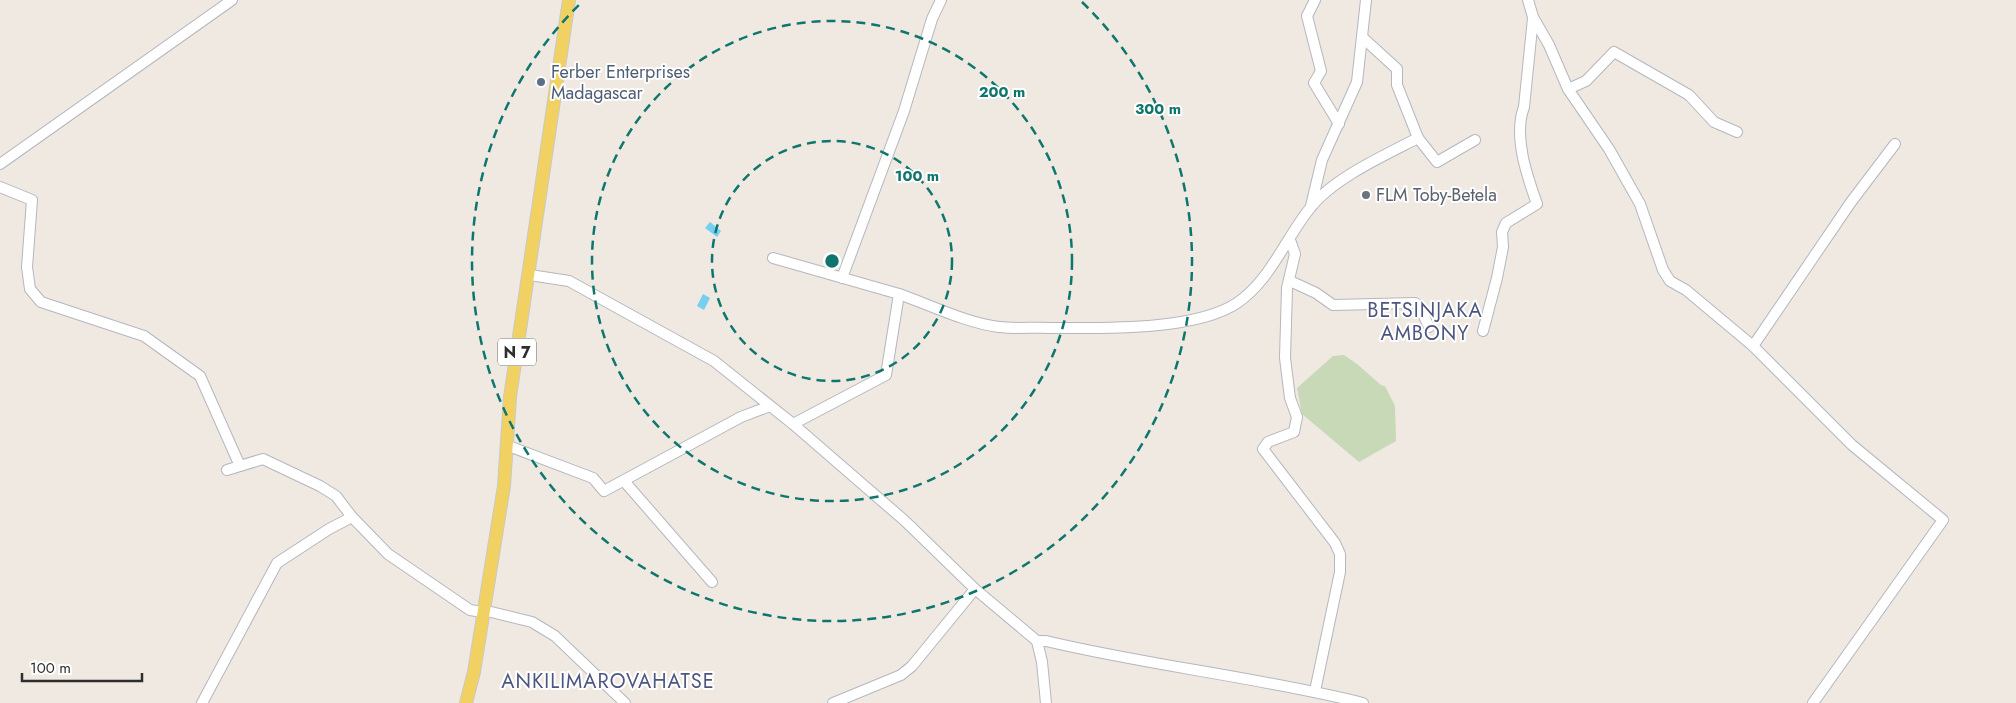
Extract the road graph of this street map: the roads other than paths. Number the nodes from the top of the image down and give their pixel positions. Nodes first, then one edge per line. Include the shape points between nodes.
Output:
1 (232, 0) edge
2 (569, 0) edge
3 (941, 0) edge
4 (1315, 0) edge
5 (1366, 0) edge
6 (1528, 0) edge
7 (1533, 17) junction
8 (1362, 37) junction
9 (1568, 89) junction
10 (1339, 124) junction
11 (1737, 132) dead end
12 (1418, 138) junction
13 (1474, 140) dead end
14 (1895, 144) dead end
15 (0, 164) edge
16 (0, 187) edge
17 (1311, 206) junction
18 (1290, 240) junction
19 (773, 258) dead end
20 (530, 275) junction
21 (842, 278) junction
22 (1290, 281) junction
23 (899, 294) junction
24 (1429, 327) dead end
25 (1483, 331) dead end
26 (1753, 346) junction
27 (770, 406) junction
28 (793, 424) junction
29 (506, 444) junction
30 (240, 466) junction
31 (227, 470) dead end
32 (624, 481) junction
33 (352, 517) junction
34 (712, 582) dead end
35 (975, 589) junction
36 (483, 611) junction
37 (1037, 641) junction
38 (1315, 691) junction
39 (202, 703) edge
40 (466, 703) edge
41 (624, 703) edge
42 (833, 703) edge
43 (1046, 703) edge
44 (1363, 703) edge
45 (1813, 703) edge

1 - 15 street
2 - 20 main road, N 7
3 - 21 street via 886,162
4 - 10 street via 1307,16 1321,71 1314,83
5 - 8 street
6 - 7 street
7 - 9 street
7 - 25 street via 1520,135 1537,204 1506,222 1497,278
8 - 10 street via 1357,82
8 - 12 street via 1397,69 1397,85
9 - 11 street via 1586,81 1614,52 1688,95 1714,122
9 - 26 street via 1609,149 1640,204 1663,270 1670,281 1686,290
10 - 17 street via 1322,160
12 - 13 street via 1437,162
12 - 17 street via 1370,162
14 - 26 street via 1851,202
16 - 30 street via 32,200 27,267 30,289 41,302 144,336 200,376
17 - 18 street
18 - 22 street via 1295,254
18 - 23 street via 1254,288 1238,303 1219,312 1154,326 999,327
19 - 21 street
20 - 27 street via 569,281 714,361
20 - 29 main road, N 7 via 510,397
21 - 23 street
22 - 24 street via 1334,305 1415,303
22 - 38 street via 1287,288 1285,358 1290,398 1297,417 1294,432 1268,442 1263,449 1340,554 1340,572
23 - 28 street via 886,375
26 - 45 street via 1852,445 1942,520
27 - 28 street
27 - 32 street via 741,417
28 - 35 street via 909,524
29 - 32 street via 593,478 604,491
29 - 36 main road, N 7 via 504,486
30 - 31 street
30 - 33 street via 263,459 336,496
32 - 34 street
33 - 36 street via 388,554 470,610
33 - 39 street via 277,563
35 - 37 street
35 - 42 street via 901,675
36 - 40 main road, N 7
36 - 41 street via 532,622 555,636
37 - 38 street
37 - 43 street
38 - 44 street

